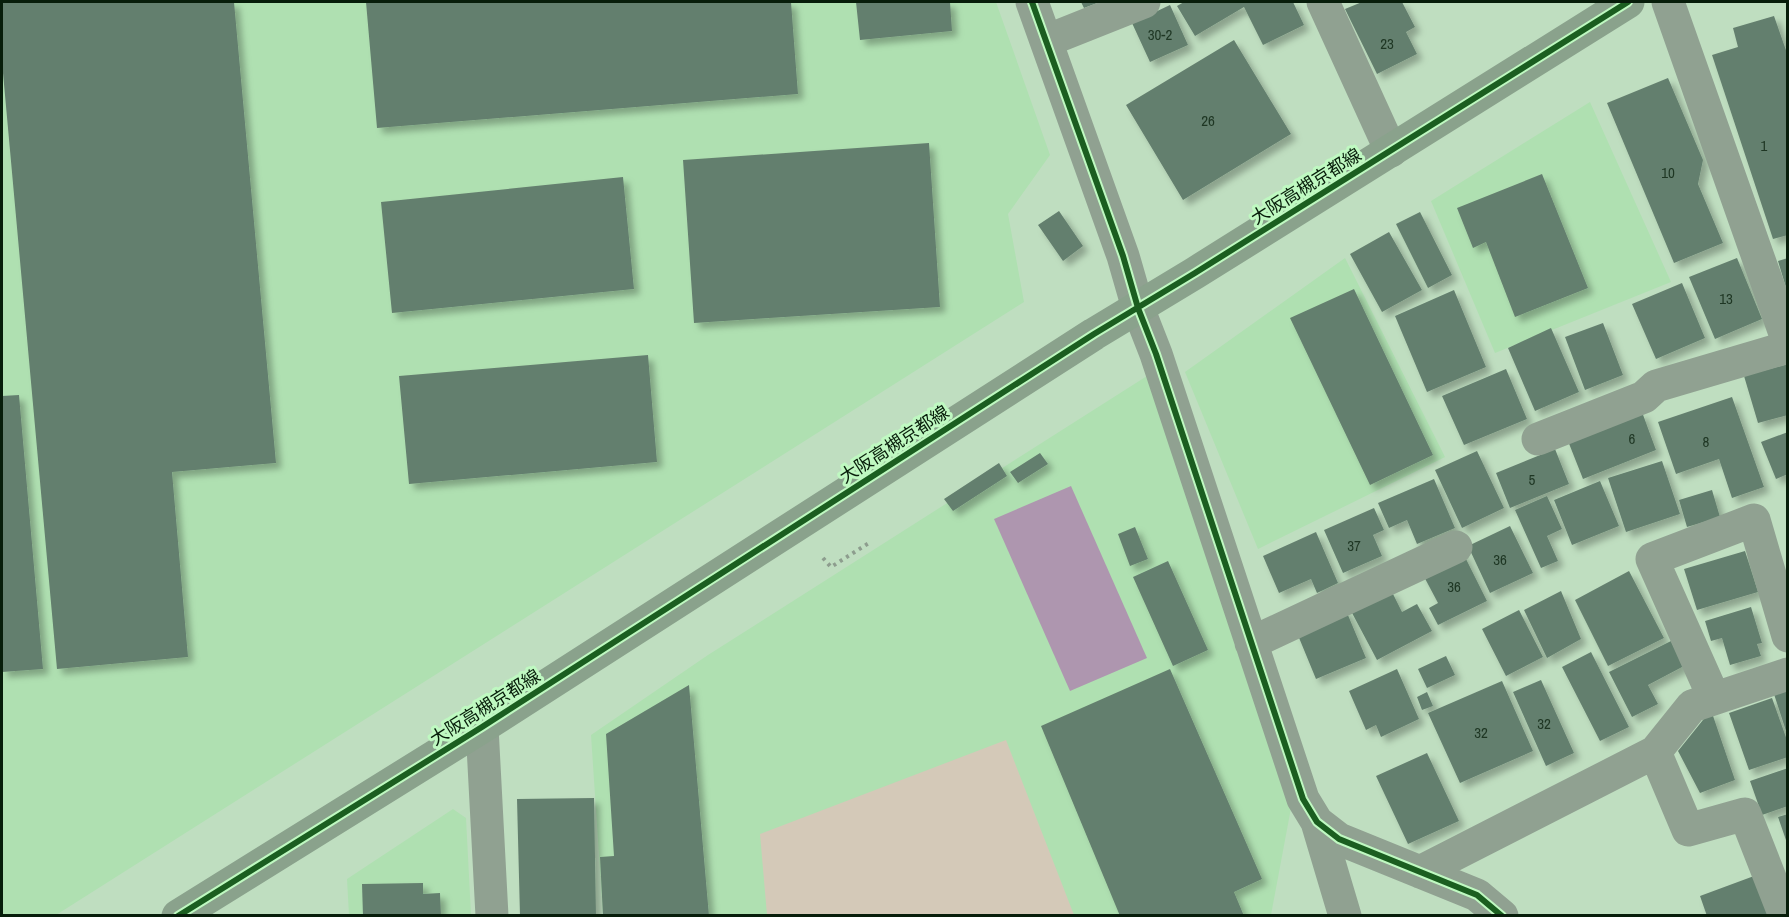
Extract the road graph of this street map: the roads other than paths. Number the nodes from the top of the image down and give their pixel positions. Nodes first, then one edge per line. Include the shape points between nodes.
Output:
1 (1032, 2) edge
2 (1144, 2) edge
3 (1323, 2) edge
4 (1628, 2) edge
5 (1668, 2) edge
6 (1046, 41) junction
7 (1391, 151) junction
8 (1138, 308) junction
9 (1788, 342) edge
10 (1788, 347) edge
11 (1538, 439) dead end
12 (1456, 547) dead end
13 (1788, 636) edge
14 (1251, 643) junction
15 (1788, 674) edge
16 (1714, 698) junction
17 (482, 727) junction
18 (1655, 752) junction
19 (1317, 822) junction
20 (1420, 872) junction
21 (194, 910) edge
22 (492, 915) edge
23 (1345, 915) edge
24 (1502, 915) edge
25 (1785, 915) edge

1 - 6 street
2 - 6 street
3 - 7 street
4 - 7 main road, 大阪高槻京都線
5 - 9 street
6 - 8 street
7 - 8 main road, 大阪高槻京都線
8 - 14 street
8 - 17 main road, 大阪高槻京都線
10 - 11 street via 1656,386 1644,397
12 - 14 street
13 - 16 street via 1754,520 1652,559
14 - 19 street via 1303,799
15 - 16 street
16 - 18 street via 1692,706
17 - 21 main road, 大阪高槻京都線
17 - 22 street
18 - 20 street
18 - 25 street via 1688,830 1745,814
19 - 20 street via 1339,839
19 - 23 street
20 - 24 street via 1477,895

